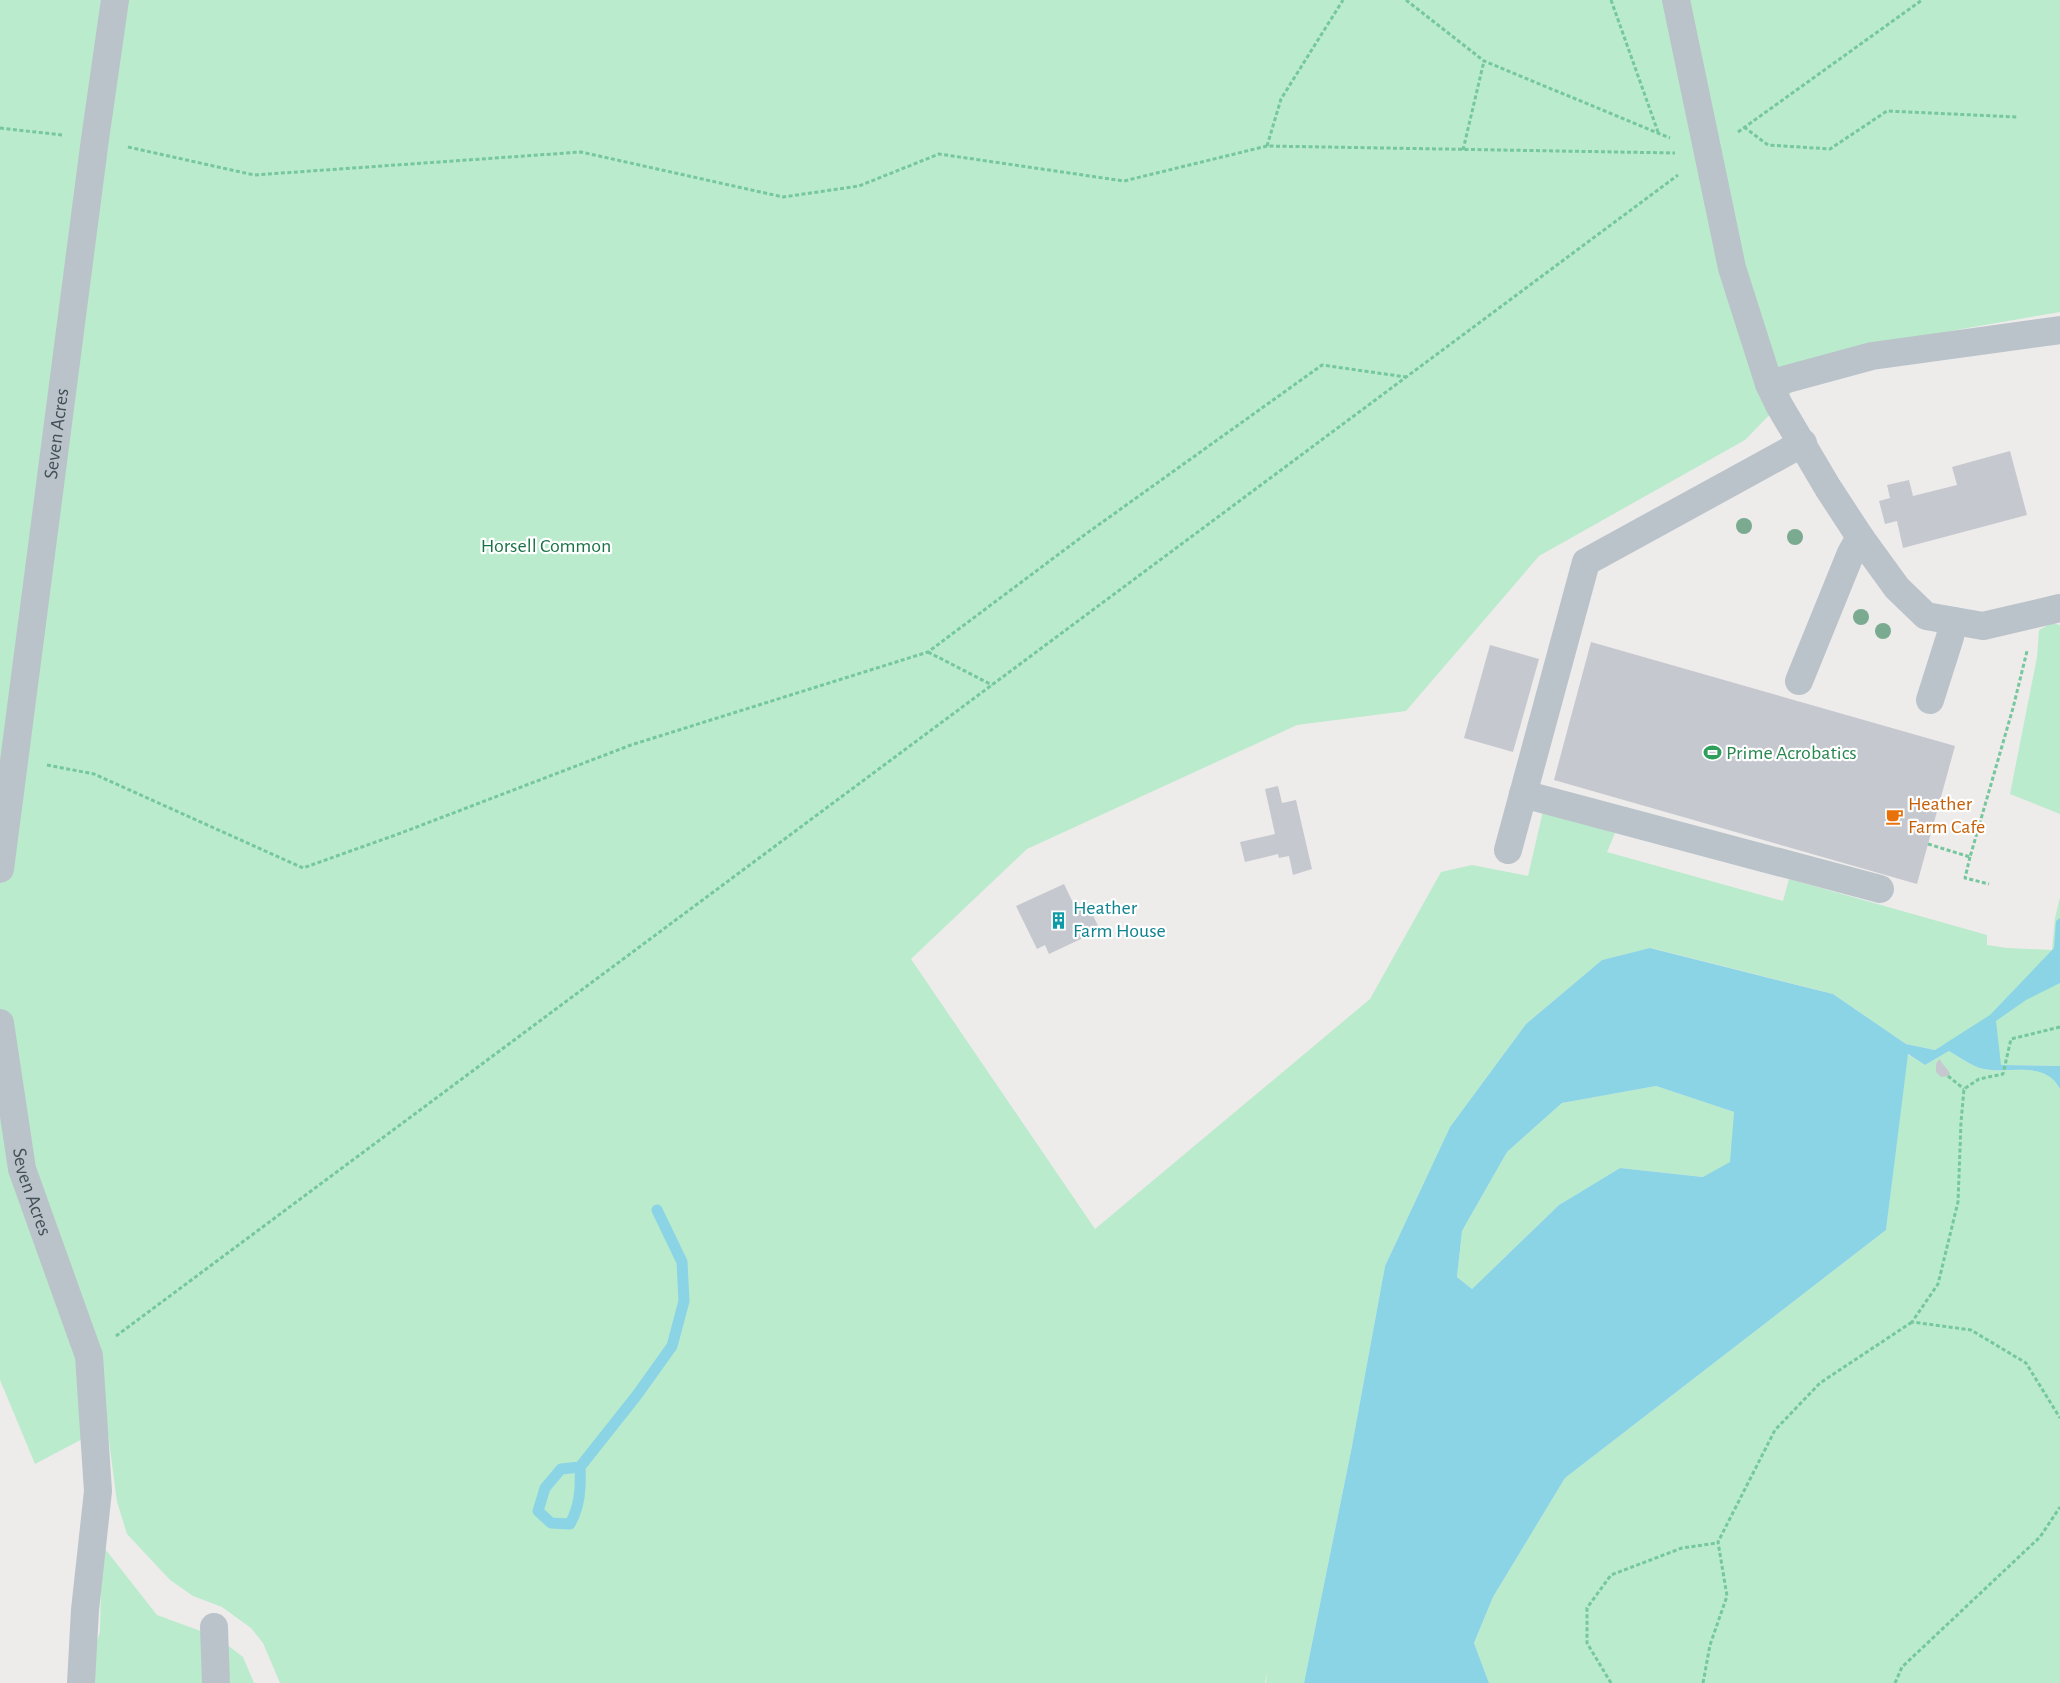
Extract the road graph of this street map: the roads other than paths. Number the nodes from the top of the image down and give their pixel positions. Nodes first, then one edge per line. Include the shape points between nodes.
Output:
1 (115, 0) edge
2 (1676, 0) edge
3 (2060, 330) edge
4 (1769, 384) junction
5 (1803, 443) junction
6 (1860, 537) junction
7 (2048, 611) edge
8 (1953, 621) junction
9 (1799, 681) dead end
10 (1930, 700) dead end
11 (1523, 794) junction
12 (1508, 850) dead end
13 (0, 869) edge
14 (1880, 888) dead end
15 (0, 1023) edge
16 (214, 1627) dead end
17 (81, 1683) edge
18 (216, 1683) edge

1 - 13 lane, Seven Acres
2 - 4 lane via 1732,268
3 - 4 lane via 1872,356
4 - 5 lane
5 - 6 lane
5 - 11 lane via 1586,562
6 - 8 lane via 1897,588 1926,616
6 - 9 lane
7 - 8 lane via 1983,626
8 - 10 lane
11 - 12 lane
11 - 14 lane
15 - 17 lane, Seven Acres via 22,1169 89,1356 98,1491
16 - 18 lane

